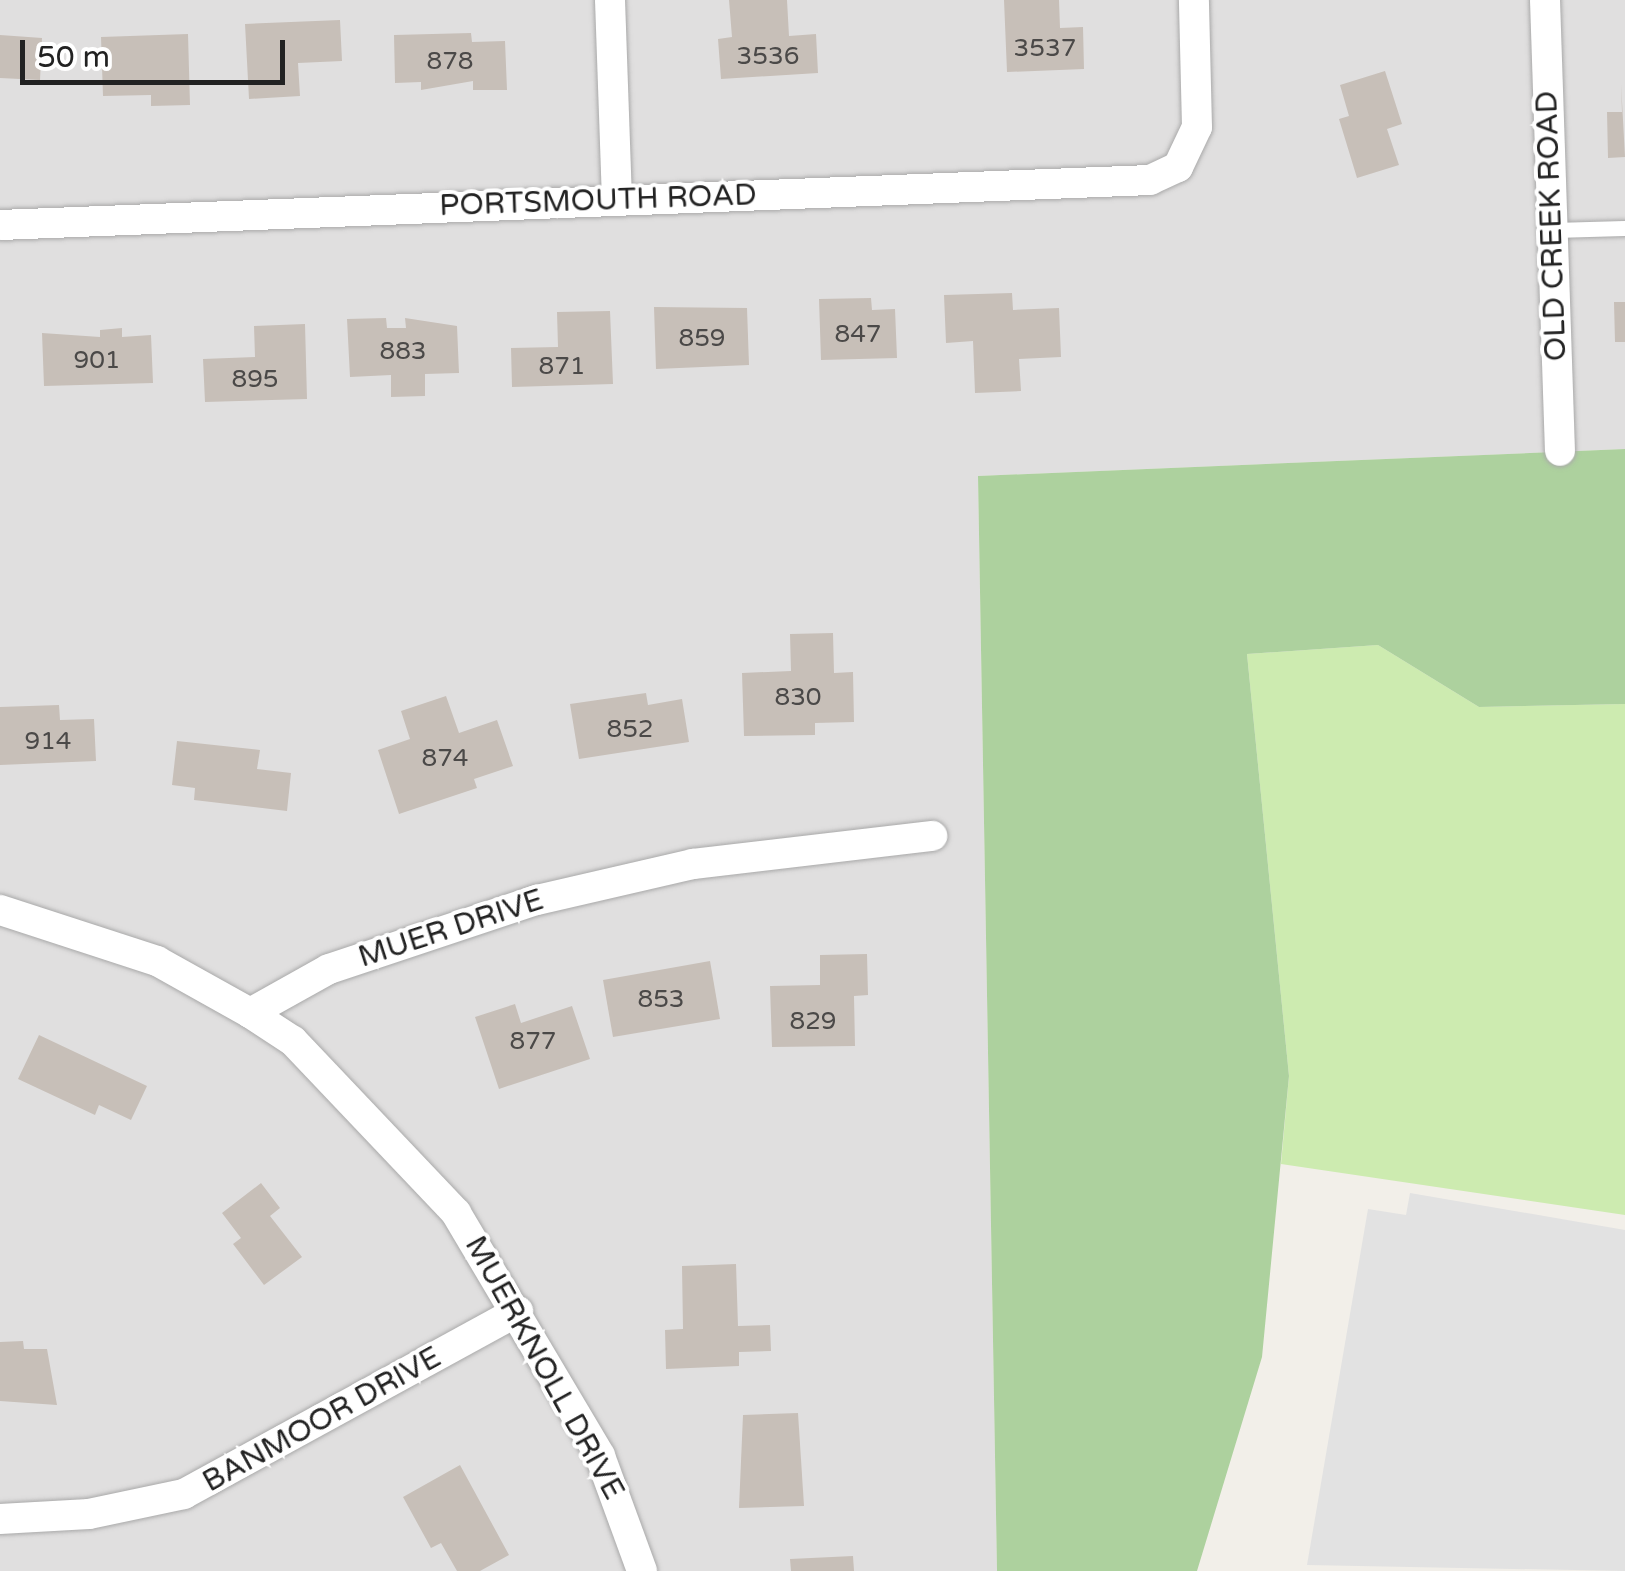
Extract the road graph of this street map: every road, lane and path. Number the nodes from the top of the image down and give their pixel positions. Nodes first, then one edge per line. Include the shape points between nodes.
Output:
1 (610, 0) edge
2 (1194, 0) edge
3 (1545, 0) edge
4 (617, 200) junction
5 (0, 225) edge
6 (1625, 228) edge
7 (1553, 230) junction
8 (1560, 451) dead end
9 (932, 836) dead end
10 (0, 910) edge
11 (250, 1013) junction
12 (518, 1312) junction
13 (0, 1518) edge
14 (642, 1571) edge

1 - 4 street
2 - 4 street, PORTSMOUTH ROAD via 1198,110 1186,156 1150,180
3 - 7 street, OLD CREEK ROAD
4 - 5 street, PORTSMOUTH ROAD
6 - 7 lane
7 - 8 street, OLD CREEK ROAD
9 - 11 street, MUER DRIVE via 711,862 537,900 328,969
10 - 11 street via 157,961
11 - 12 street, MUERKNOLL DRIVE via 293,1041 417,1166
12 - 13 street, BANMOOR DRIVE via 184,1494 90,1514
12 - 14 street, MUERKNOLL DRIVE via 600,1456

